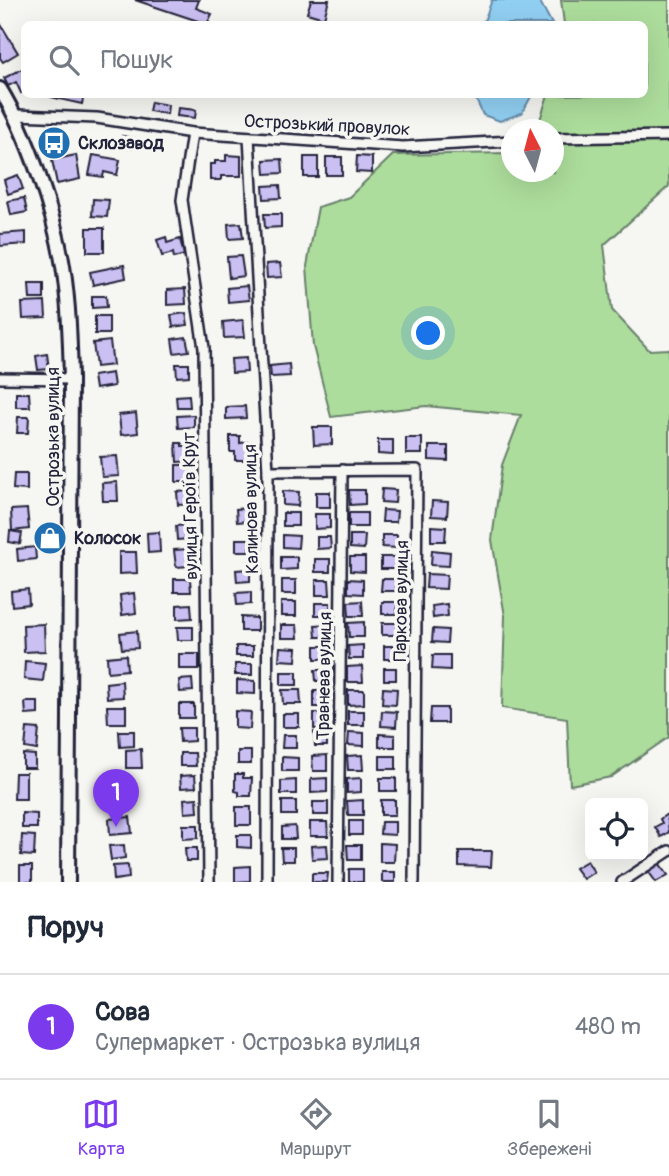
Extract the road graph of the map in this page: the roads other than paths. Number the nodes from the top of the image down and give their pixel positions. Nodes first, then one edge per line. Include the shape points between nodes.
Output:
1 (0, 89) edge
2 (16, 115) junction
3 (192, 133) junction
4 (249, 136) junction
5 (669, 136) edge
6 (564, 138) edge
7 (501, 142) edge
8 (0, 378) edge
9 (71, 379) junction
10 (342, 470) junction
11 (268, 471) junction
12 (669, 851) edge
13 (68, 882) edge
14 (209, 882) edge
15 (267, 882) edge
16 (338, 882) edge
17 (414, 882) edge
18 (622, 882) edge

1 - 2 main road, Острозька вулиця
2 - 3 street, Острозький провулок via 97,118
2 - 9 main road, Острозька вулиця via 63,265
3 - 4 street, Острозький провулок
3 - 14 street, вулиця Героїв Крут via 182,200 204,348
4 - 7 street, Острозький провулок via 403,147
4 - 11 street, Калинова вулиця
5 - 6 street
8 - 9 street
9 - 13 main road, Острозька вулиця
10 - 11 street, Паркова вулиця
10 - 16 street, Травнева вулиця
10 - 17 street, Паркова вулиця via 417,470
11 - 15 street, Калинова вулиця
12 - 18 street

